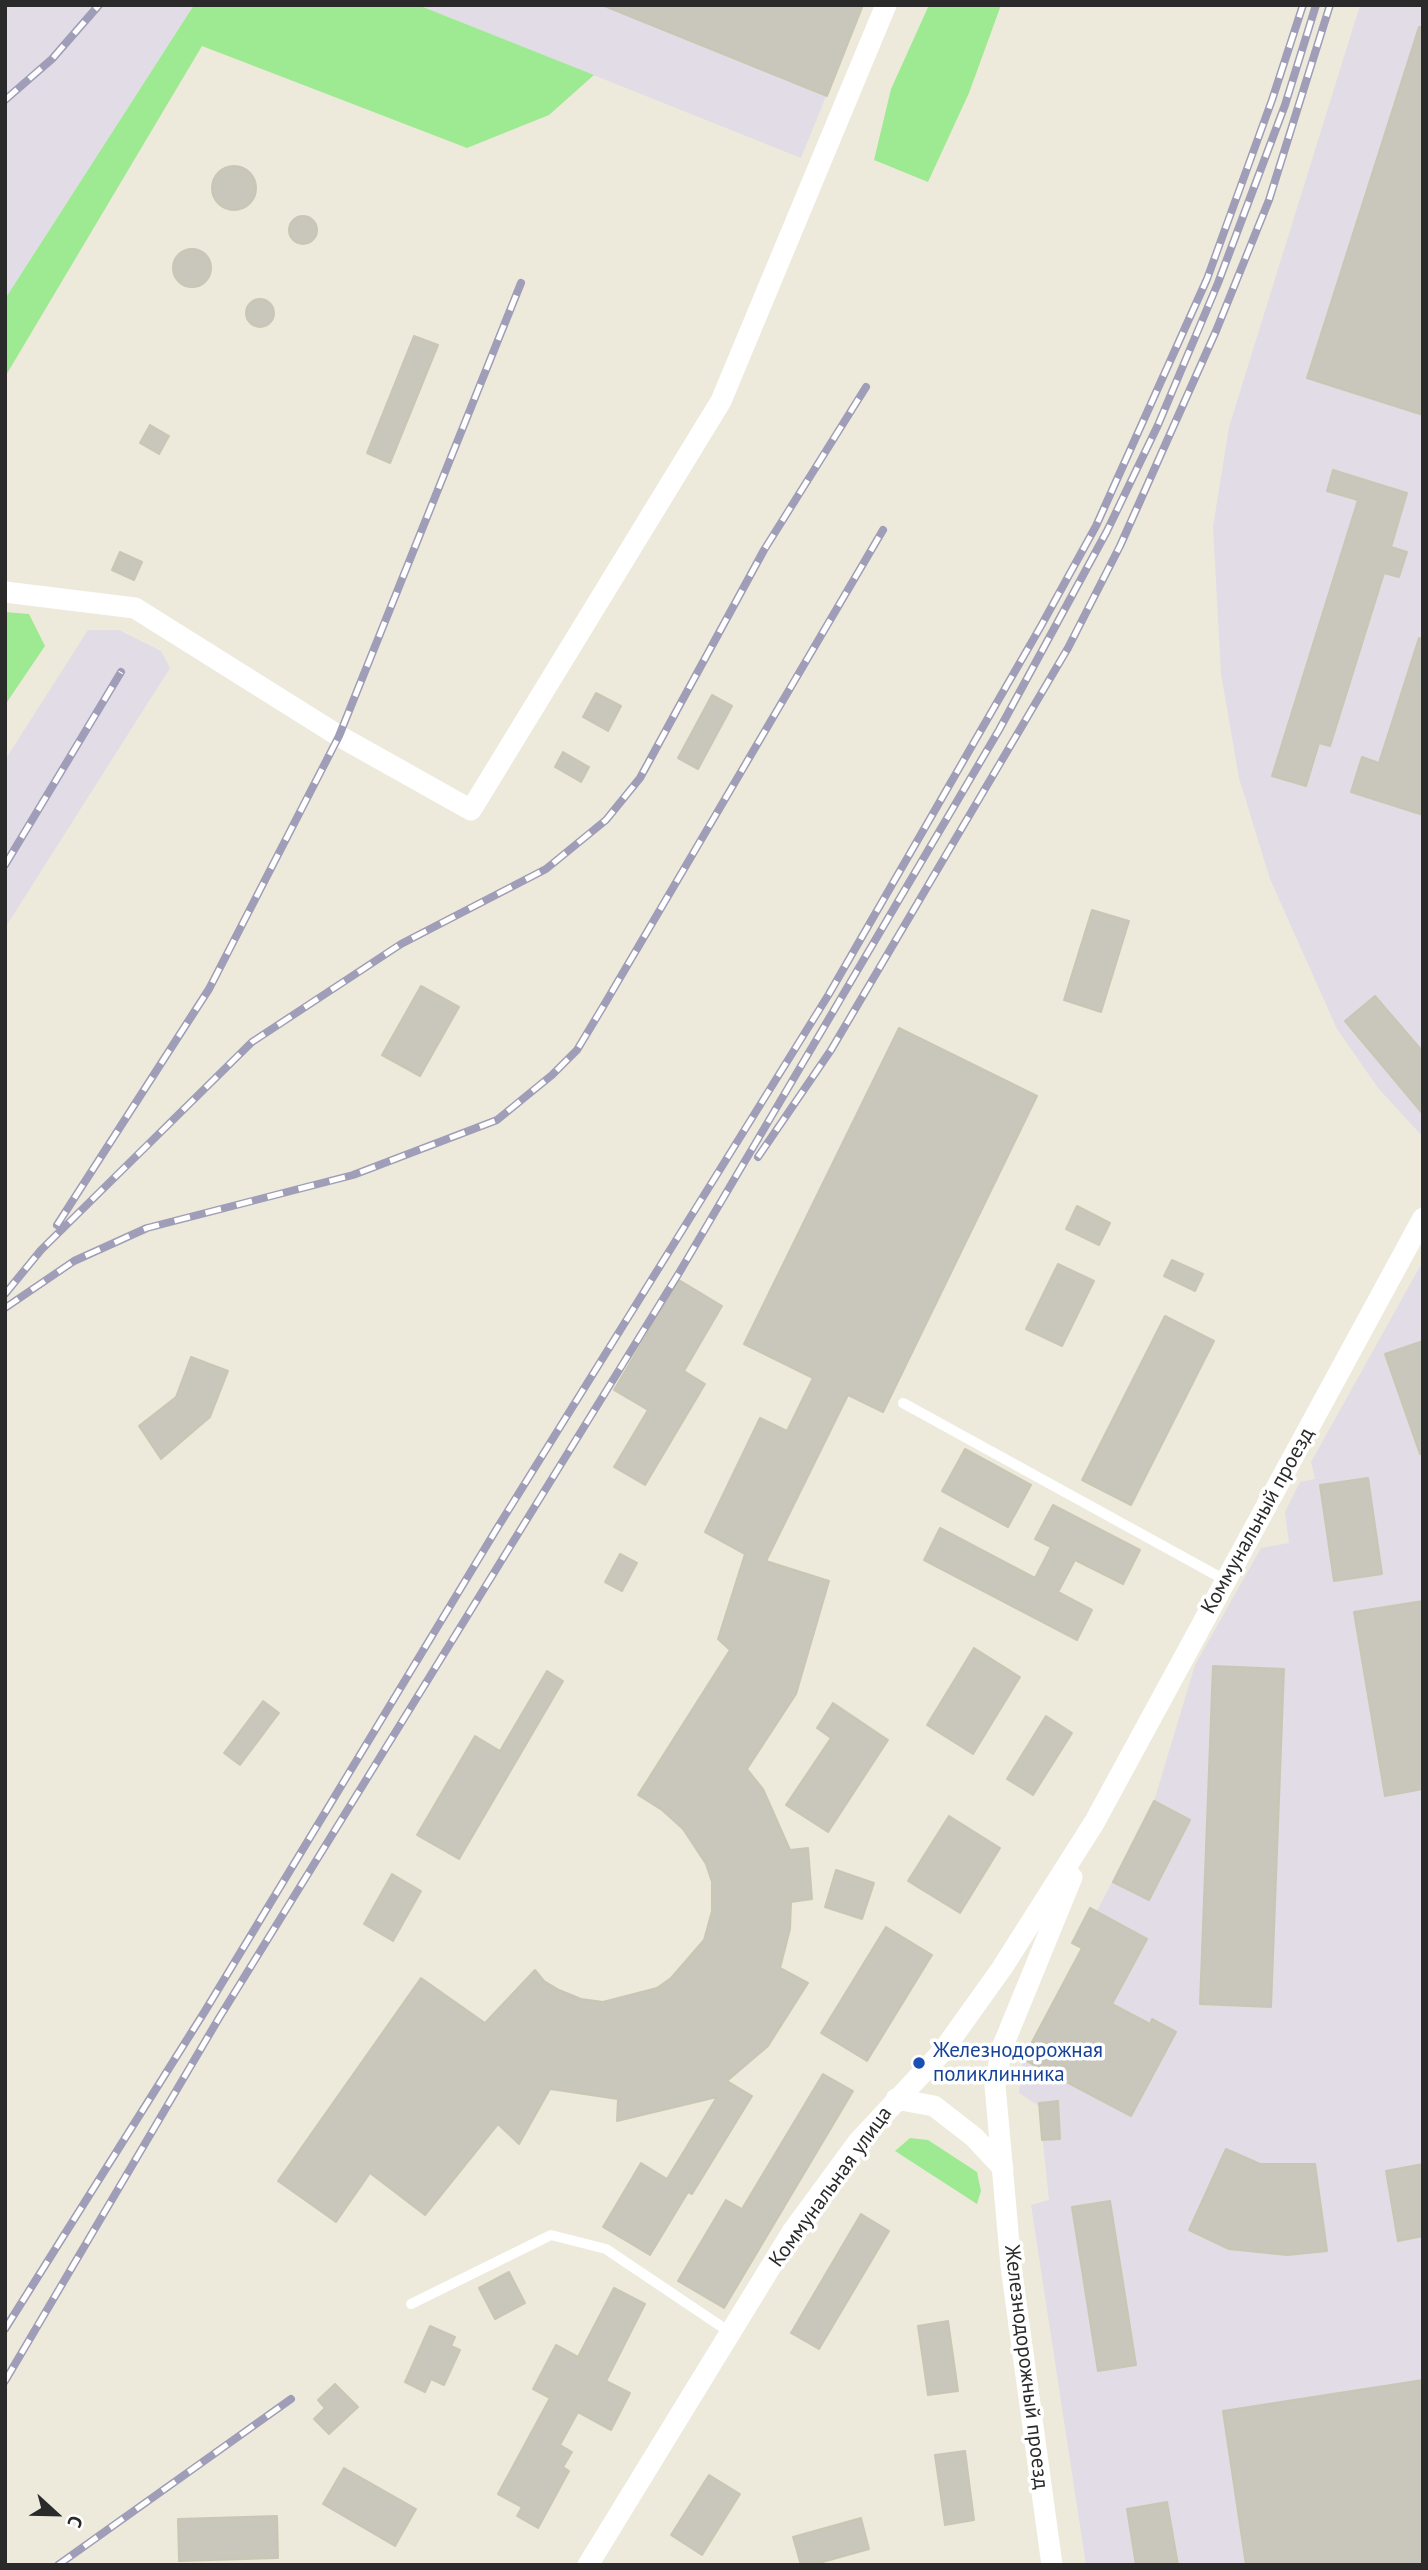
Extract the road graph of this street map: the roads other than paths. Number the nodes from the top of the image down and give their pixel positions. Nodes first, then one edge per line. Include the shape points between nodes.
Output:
1 (886, 5) edge
2 (5, 592) edge
3 (1423, 1218) edge
4 (903, 1404) dead end
5 (1225, 1580) junction
6 (1094, 1823) junction
7 (896, 2099) junction
8 (1003, 2168) junction
9 (411, 2304) dead end
10 (731, 2333) junction
11 (588, 2565) edge
12 (1051, 2565) edge

1 - 2 street via 721,401 471,810 339,736 135,608
3 - 5 street, Коммунальный проезд
4 - 5 lane
5 - 6 street, Коммунальный проезд
6 - 7 street, Коммунальная улица via 995,1979 942,2052
6 - 8 street, Железнодорожный проезд via 1002,2048 995,2085
7 - 8 street via 934,2106 974,2137
7 - 10 street, Коммунальная улица via 792,2232
8 - 12 street, Железнодорожный проезд via 1011,2266
9 - 10 lane via 551,2235 606,2249
10 - 11 street, Коммунальная улица

